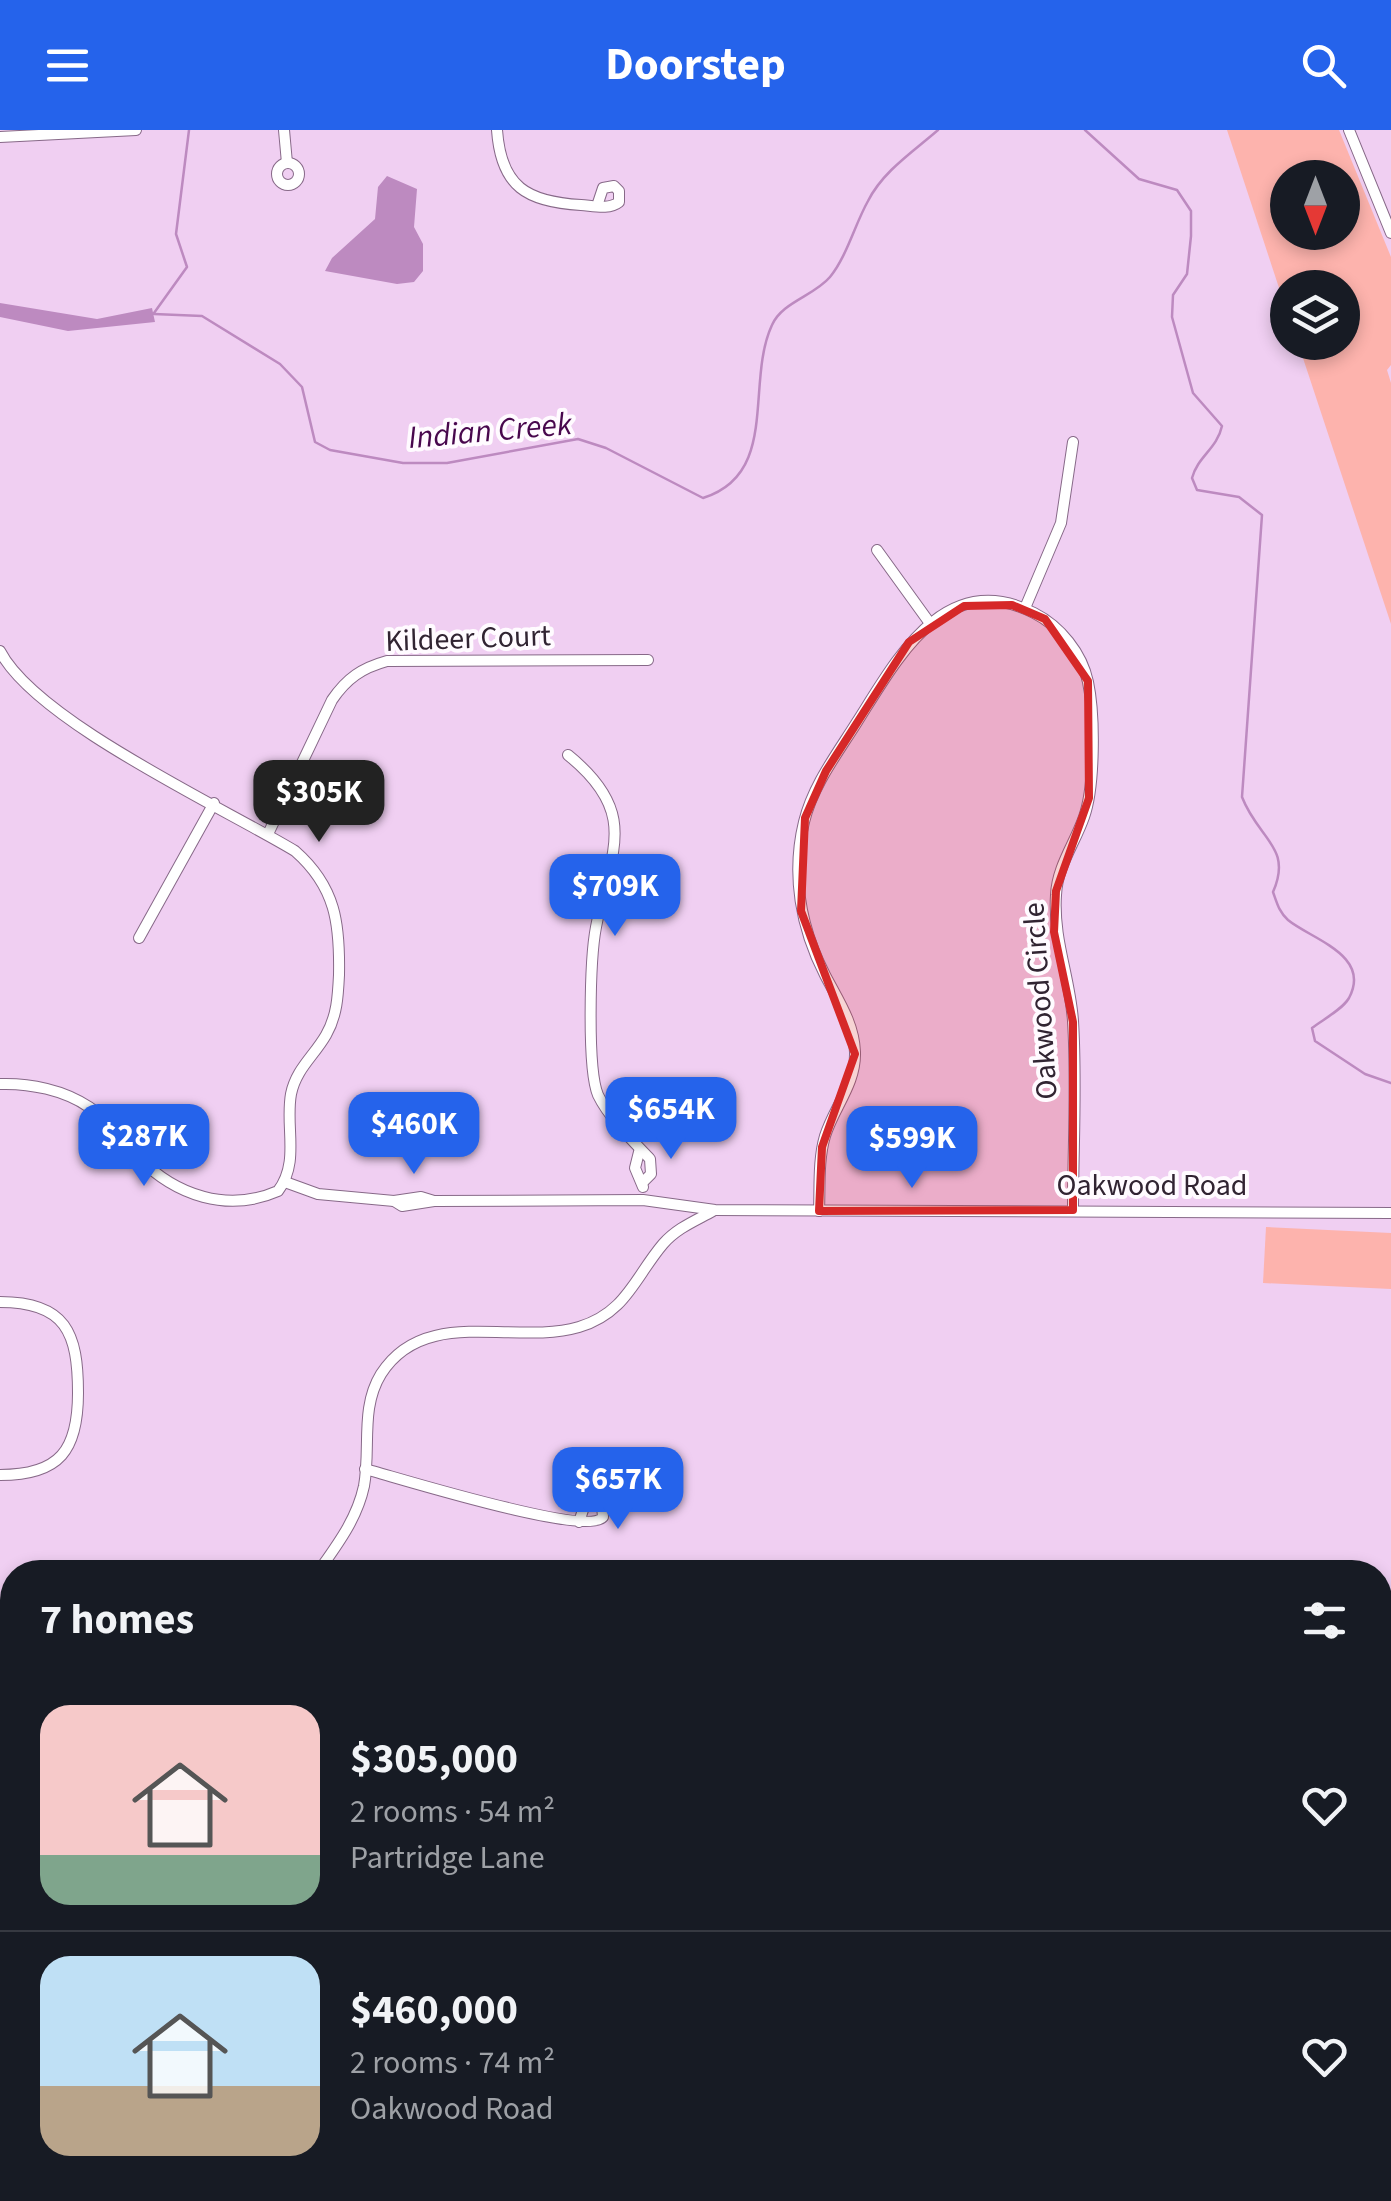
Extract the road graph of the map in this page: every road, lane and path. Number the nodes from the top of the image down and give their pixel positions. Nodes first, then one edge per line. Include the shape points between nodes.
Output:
1 (136, 130) edge
2 (284, 130) edge
3 (497, 130) edge
4 (1349, 130) edge
5 (0, 136) edge
6 (287, 163) dead end
7 (597, 206) dead end
8 (1391, 233) edge
9 (1073, 442) dead end
10 (877, 550) dead end
11 (1025, 608) junction
12 (929, 622) junction
13 (0, 651) edge
14 (648, 660) dead end
15 (568, 755) dead end
16 (214, 803) junction
17 (268, 834) junction
18 (140, 938) dead end
19 (0, 1084) edge
20 (285, 1182) junction
21 (643, 1200) junction
22 (715, 1210) junction
23 (1073, 1210) junction
24 (820, 1212) junction
25 (1391, 1213) edge
26 (0, 1302) edge
27 (365, 1469) junction
28 (0, 1475) edge
29 (579, 1522) dead end
30 (326, 1560) edge

1 - 5 street
2 - 6 street
3 - 7 street via 501,161 518,187 543,200
4 - 8 street
9 - 11 street via 1061,523
10 - 12 street
11 - 12 street via 976,604
11 - 23 street, Oakwood Circle via 1068,641 1090,697 1089,798 1058,877 1055,918 1073,1022
12 - 24 street via 900,654 826,771 802,834 801,911 847,1016 855,1054 852,1080 822,1147
13 - 16 street via 24,685 60,715
14 - 17 street, Kildeer Court via 387,661 366,667 332,700
15 - 21 street via 600,785 612,814 612,870 596,928 592,1073 604,1104 652,1164
16 - 17 street
16 - 18 street
17 - 20 street via 323,880 340,929 336,1011 291,1092
19 - 20 street via 32,1086 80,1102 163,1178 209,1199 256,1200
20 - 21 street, Oakwood Road via 318,1194 422,1206
21 - 22 street, Oakwood Road
22 - 24 street, Oakwood Road
22 - 27 street via 676,1230 628,1297 591,1323 446,1333 408,1346 374,1387
23 - 24 street, Oakwood Road
23 - 25 street, Oakwood Road
26 - 28 street via 37,1306 58,1318 78,1360 73,1440 35,1472
27 - 29 street
27 - 30 street via 354,1518

